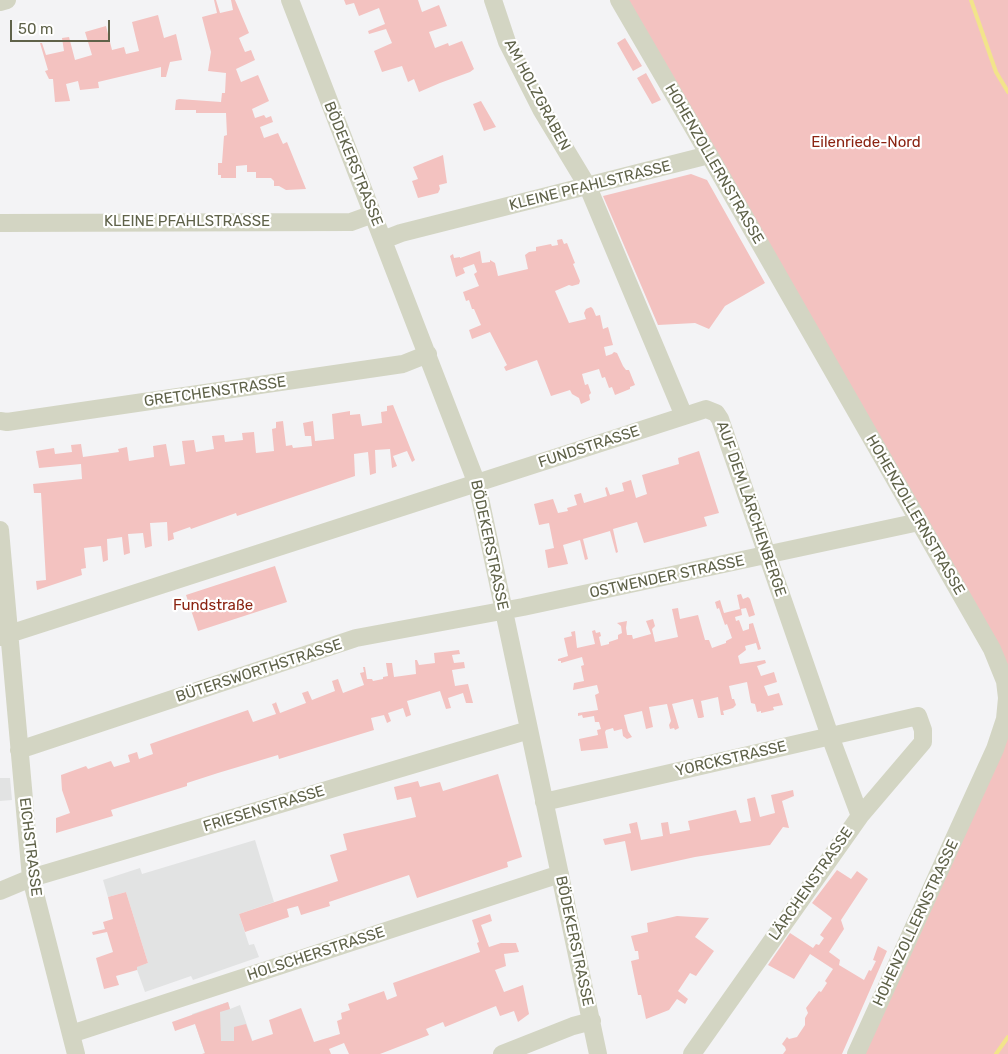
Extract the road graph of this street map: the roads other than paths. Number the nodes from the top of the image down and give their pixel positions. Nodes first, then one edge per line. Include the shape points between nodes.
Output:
1 (7, 0) edge
2 (290, 0) edge
3 (493, 0) edge
4 (619, 0) edge
5 (0, 2) edge
6 (709, 155) junction
7 (588, 187) junction
8 (372, 214) junction
9 (0, 223) edge
10 (384, 240) junction
11 (428, 354) junction
12 (684, 416) junction
13 (0, 421) edge
14 (477, 484) junction
15 (919, 522) junction
16 (0, 530) edge
17 (768, 556) junction
18 (503, 612) junction
19 (4, 637) edge
20 (918, 716) joint
21 (529, 730) junction
22 (830, 736) junction
23 (19, 750) junction
24 (544, 802) junction
25 (860, 816) junction
26 (560, 874) junction
27 (31, 878) junction
28 (0, 890) edge
29 (592, 1021) junction
30 (71, 1034) junction
31 (76, 1054) edge
32 (502, 1054) edge
33 (598, 1054) edge
34 (692, 1054) edge
35 (856, 1054) edge

1 - 5 street
2 - 8 street, BÖDEKERSTRASSE
3 - 7 street, AM HOLZGRABEN via 507,42 541,109
4 - 6 street, HOHENZOLLERNSTRASSE
6 - 7 street, KLEINE PFAHLSTRASSE
6 - 15 street, HOHENZOLLERNSTRASSE
7 - 10 street, KLEINE PFAHLSTRASSE via 401,233
7 - 12 street
8 - 9 street, KLEINE PFAHLSTRASSE via 351,222
8 - 10 street, BÖDEKERSTRASSE
10 - 11 street, BÖDEKERSTRASSE
11 - 13 street, GRETCHENSTRASSE via 403,364
11 - 14 street, BÖDEKERSTRASSE
12 - 14 street, FUNDSTRASSE
12 - 17 street, AUF DEM LÄRCHENBERGE via 706,409 716,413 720,419
14 - 18 street, BÖDEKERSTRASSE
14 - 19 street, FUNDSTRASSE
15 - 17 street, OSTWENDER STRASSE
15 - 35 street, HOHENZOLLERNSTRASSE via 992,649 1007,693 1005,719 995,749
16 - 19 street, EICHSTRASSE
17 - 18 street, OSTWENDER STRASSE
17 - 22 street, AUF DEM LÄRCHENBERGE
18 - 21 street, BÖDEKERSTRASSE
18 - 23 street, BÜTERSWORTHSTRASSE via 356,638
19 - 23 street, EICHSTRASSE
20 - 22 street, YORCKSTRASSE
20 - 25 street, LÄRCHENSTRASSE via 923,742
21 - 24 street, BÖDEKERSTRASSE
21 - 27 street, FRIESENSTRASSE
22 - 24 street, YORCKSTRASSE
22 - 25 street, AUF DEM LÄRCHENBERGE
23 - 27 street, EICHSTRASSE
24 - 26 street, BÖDEKERSTRASSE
25 - 34 street, LÄRCHENSTRASSE
26 - 29 street, BÖDEKERSTRASSE
26 - 30 street, HOLSCHERSTRASSE
27 - 28 street, FRIESENSTRASSE
27 - 30 street, EICHSTRASSE
29 - 32 street
29 - 33 street, BÖDEKERSTRASSE
30 - 31 street, EICHSTRASSE

